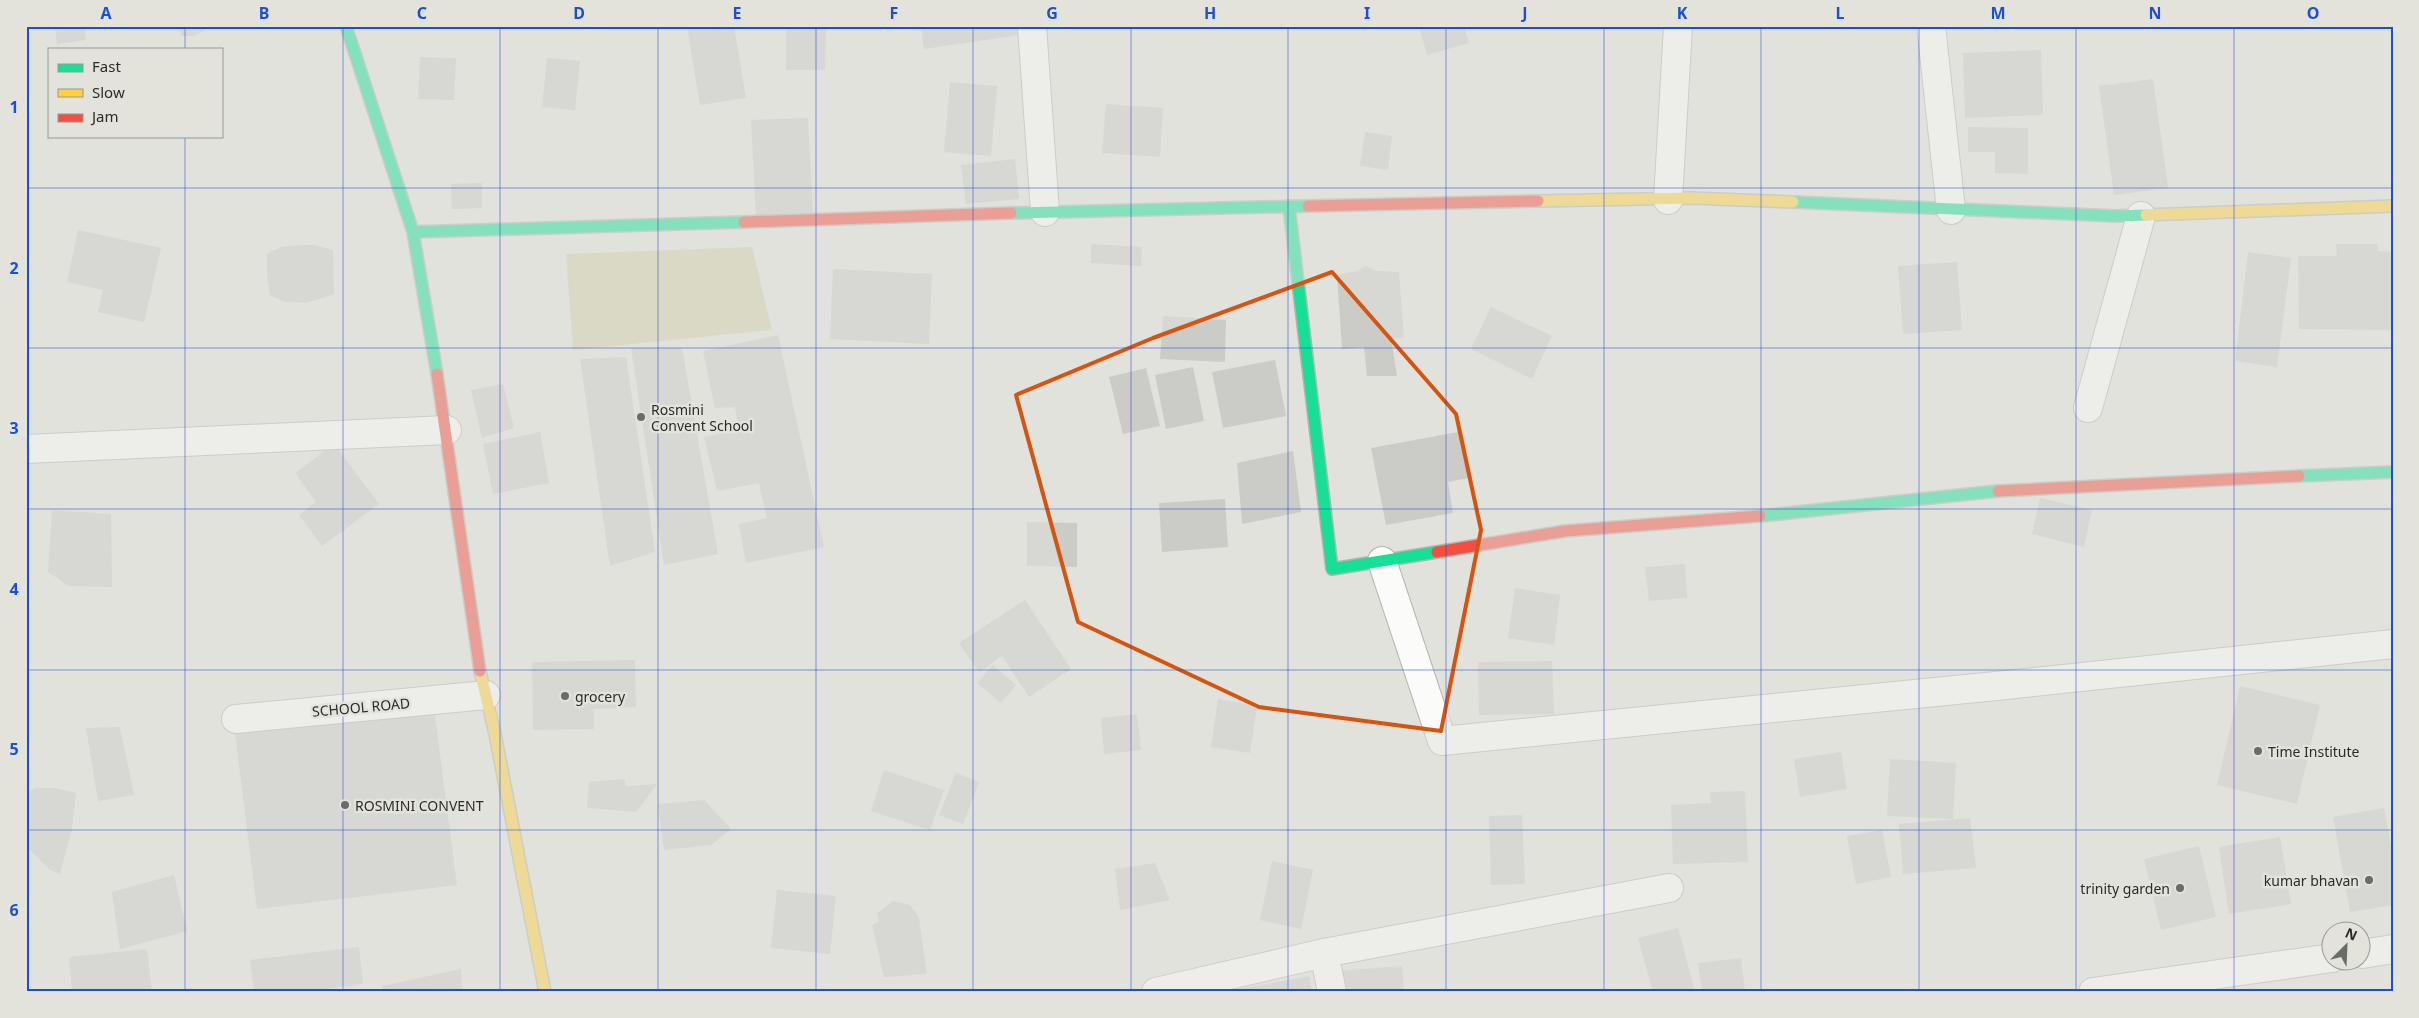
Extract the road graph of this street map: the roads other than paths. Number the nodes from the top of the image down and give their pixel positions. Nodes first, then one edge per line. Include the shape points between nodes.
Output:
1 (346, 26) edge
2 (1032, 26) edge
3 (1678, 26) edge
4 (1931, 26) edge
5 (1668, 200) junction
6 (1289, 206) junction
7 (2393, 206) edge
8 (1951, 210) junction
9 (1045, 212) junction
10 (2141, 216) junction
11 (413, 232) junction
12 (2088, 408) dead end
13 (447, 430) junction
14 (26, 448) edge
15 (2393, 472) edge
16 (1382, 561) junction
17 (2393, 644) edge
18 (486, 695) junction
19 (236, 719) dead end
20 (1669, 888) dead end
21 (2393, 950) edge
22 (1324, 953) junction
23 (2372, 953) edge
24 (2322, 959) edge
25 (546, 992) edge
26 (1156, 992) edge
27 (1332, 992) edge
28 (2093, 992) edge

1 - 11 street
2 - 9 street
3 - 5 street
4 - 8 street
5 - 6 street
5 - 8 street via 1692,198
6 - 9 street
6 - 16 street via 1332,569
7 - 10 street
8 - 10 street
9 - 11 street
10 - 12 street
11 - 13 street
13 - 14 street
13 - 18 street
15 - 16 street via 2004,490 1760,516 1565,531
16 - 17 street via 1442,741
18 - 19 street, SCHOOL ROAD
18 - 25 street
20 - 22 street
21 - 23 street
22 - 26 street
22 - 27 street
24 - 28 street

